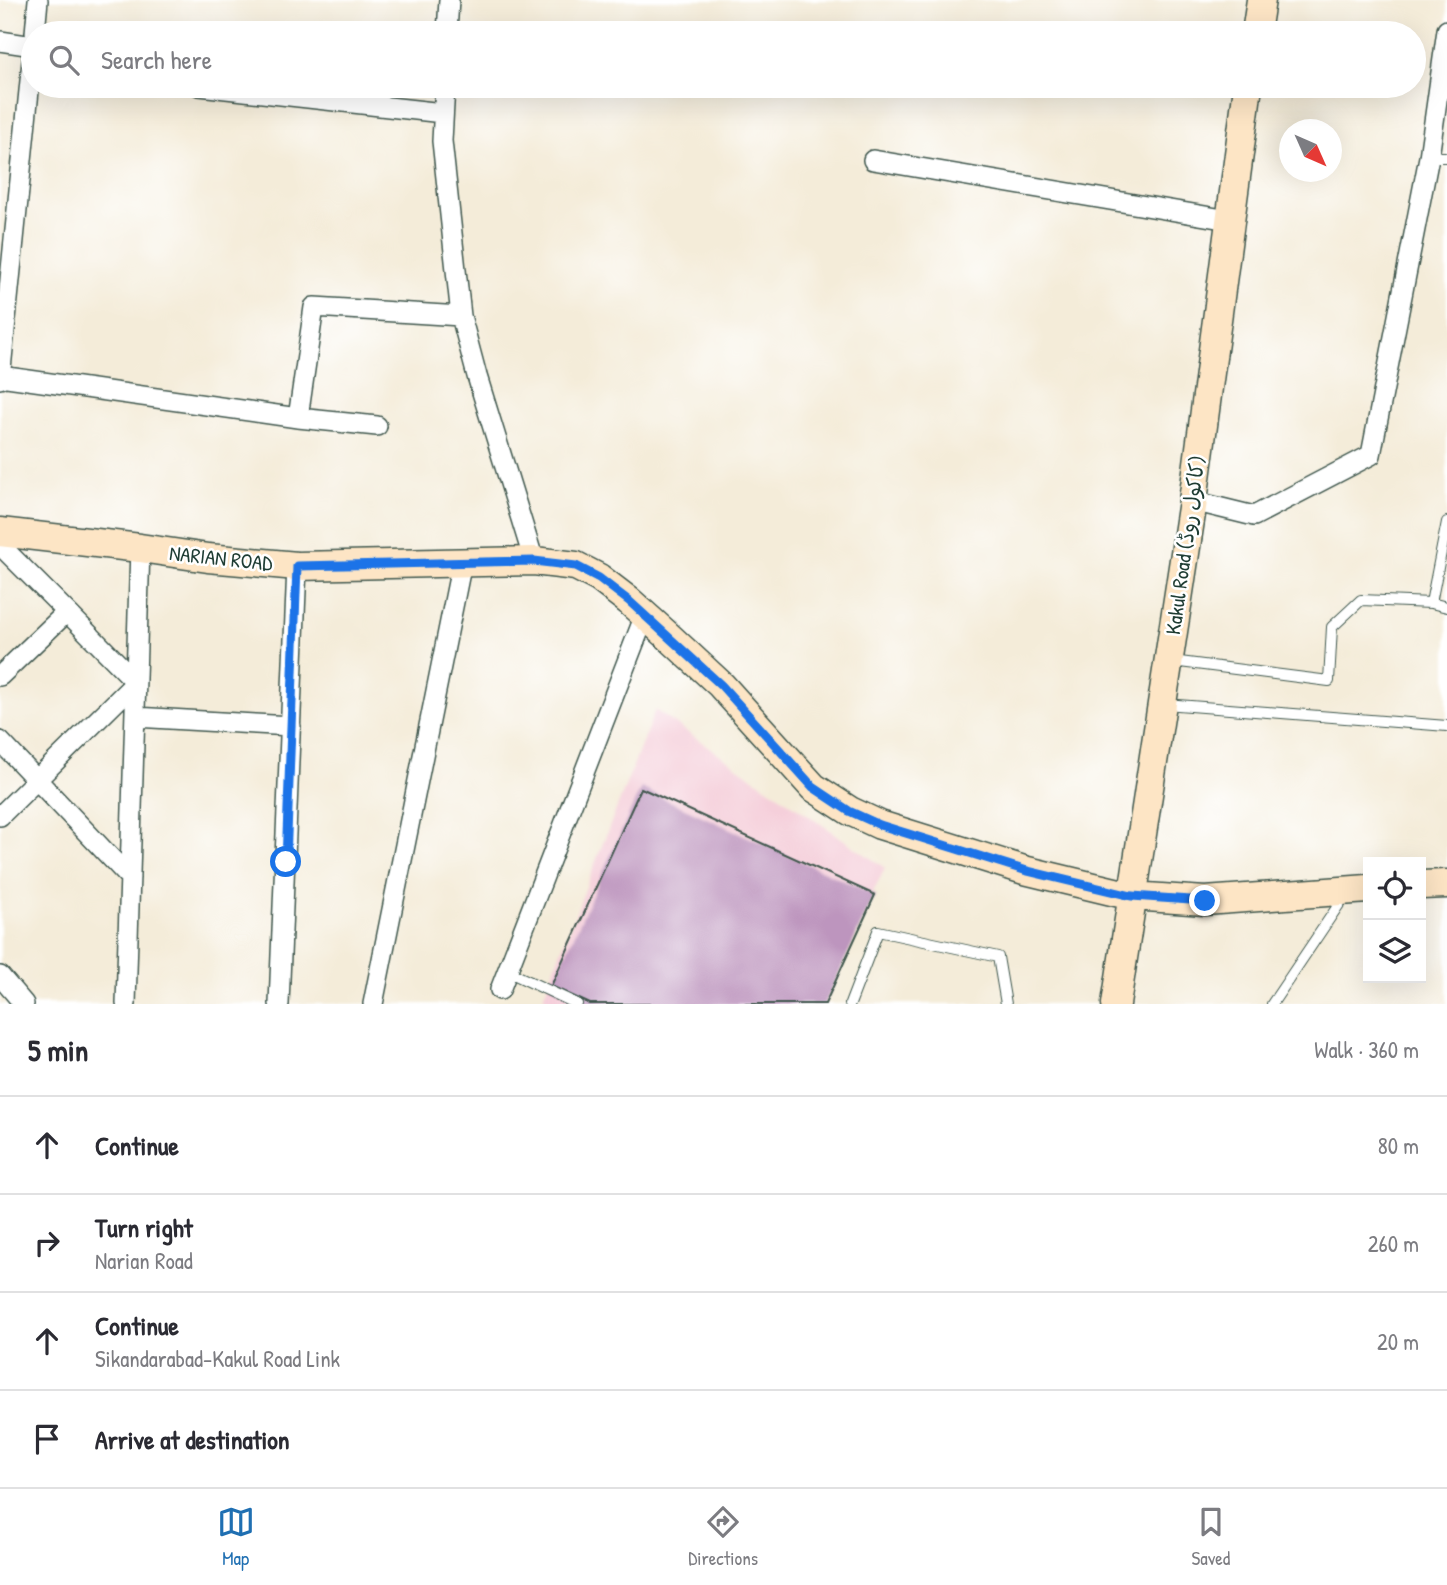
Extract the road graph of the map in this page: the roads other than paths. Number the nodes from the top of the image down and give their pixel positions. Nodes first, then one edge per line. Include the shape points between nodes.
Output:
1 (38, 0) edge
2 (449, 0) edge
3 (1261, 0) edge
4 (36, 21) edge
5 (448, 21) edge
6 (1258, 21) edge
7 (1447, 30) edge
8 (0, 41) edge
9 (21, 52) edge
10 (29, 98) edge
11 (308, 98) edge
12 (444, 98) edge
13 (1246, 98) edge
14 (443, 113) junction
15 (1438, 157) edge
16 (873, 160) dead end
17 (1229, 220) junction
18 (461, 316) junction
19 (0, 377) edge
20 (298, 418) junction
21 (377, 426) dead end
22 (1193, 500) junction
23 (1447, 522) edge
24 (0, 532) edge
25 (0, 545) edge
26 (140, 548) junction
27 (534, 561) junction
28 (462, 562) junction
29 (297, 566) junction
30 (1431, 603) junction
31 (1447, 607) edge
32 (67, 612) junction
33 (645, 615) junction
34 (1168, 661) junction
35 (0, 676) edge
36 (136, 682) junction
37 (1162, 704) junction
38 (135, 717) junction
39 (291, 726) junction
40 (1447, 726) edge
41 (0, 741) edge
42 (37, 780) junction
43 (0, 816) edge
44 (130, 878) junction
45 (1447, 884) edge
46 (1426, 886) edge
47 (1358, 890) edge
48 (1132, 896) junction
49 (507, 971) junction
50 (0, 976) edge
51 (500, 990) dead end
52 (24, 1004) edge
53 (127, 1004) edge
54 (279, 1004) edge
55 (373, 1004) edge
56 (577, 1004) edge
57 (850, 1004) edge
58 (1006, 1004) edge
59 (1116, 1004) edge
60 (1272, 1004) edge

1 - 4 street
2 - 5 street
3 - 6 main road
7 - 15 street
8 - 9 street
10 - 19 street
11 - 14 street
12 - 14 street
13 - 17 main road, Kakul Road (کاکول روڈ)
14 - 18 street
15 - 22 street via 1371,455 1254,516
16 - 17 street
17 - 22 main road, Kakul Road (کاکول روڈ)
18 - 20 street via 314,307
18 - 27 street
19 - 20 street
20 - 21 street
22 - 34 main road, Kakul Road (کاکول روڈ)
23 - 30 lane
24 - 26 main road, NARIAN ROAD
25 - 32 street
26 - 29 main road, NARIAN ROAD
26 - 36 street
27 - 28 main road, NARIAN ROAD
27 - 33 main road, NARIAN ROAD via 576,566 599,578
28 - 29 main road, NARIAN ROAD
28 - 55 street
29 - 39 street
30 - 31 lane
30 - 34 lane via 1361,600 1332,627 1329,681
32 - 35 street
32 - 36 street
33 - 48 main road, NARIAN ROAD via 721,685 813,787 849,811 1024,870
33 - 49 street
34 - 37 main road, Kakul Road (کاکول روڈ)
36 - 38 street
36 - 42 street
37 - 40 lane
37 - 48 main road, Kakul Road (کاکول روڈ)
38 - 39 street
38 - 44 street
39 - 54 street
41 - 42 street
42 - 43 street
42 - 44 street
44 - 53 street
45 - 46 main road
47 - 48 main road, NARIAN ROAD via 1205,901
47 - 60 lane
48 - 59 main road, Kakul Road (کاکول روڈ)
49 - 51 street
49 - 56 lane
50 - 52 street
57 - 58 lane via 878,931 998,957

